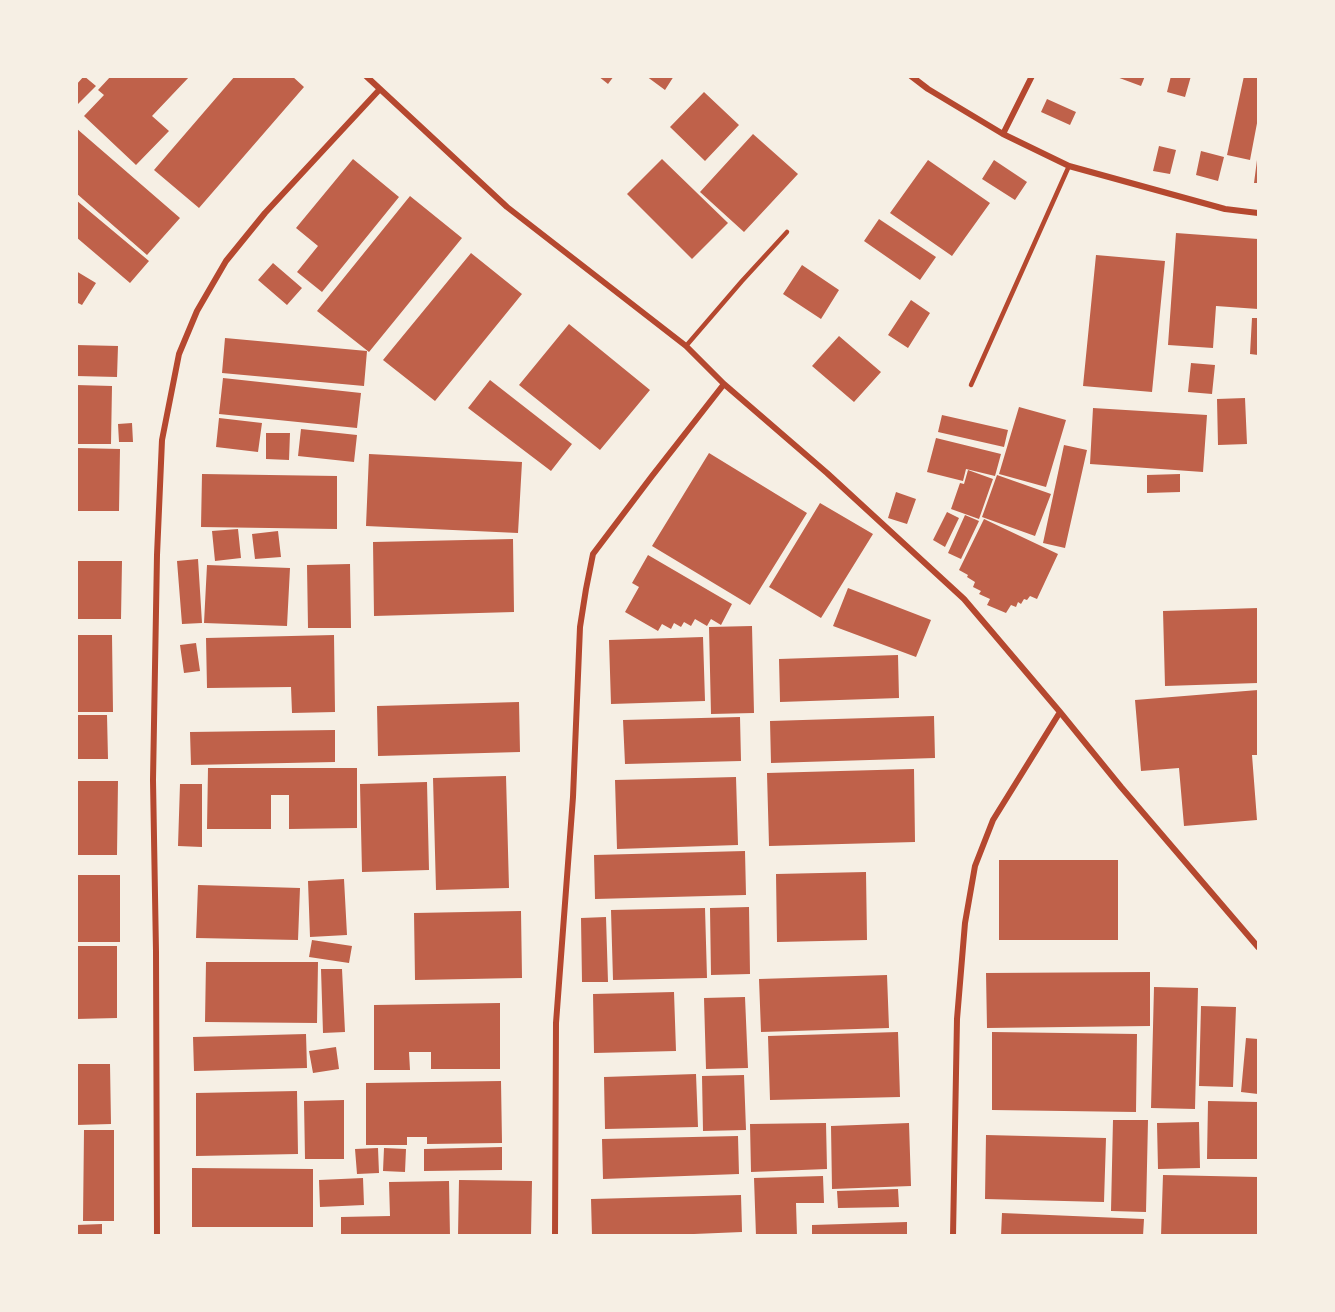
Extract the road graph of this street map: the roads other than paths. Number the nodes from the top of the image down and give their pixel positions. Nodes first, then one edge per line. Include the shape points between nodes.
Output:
1 (366, 76) edge
2 (911, 76) edge
3 (1032, 76) edge
4 (380, 89) junction
5 (1003, 134) junction
6 (1069, 166) junction
7 (1258, 213) edge
8 (787, 232) dead end
9 (686, 346) junction
10 (724, 384) junction
11 (971, 385) dead end
12 (1060, 712) junction
13 (1258, 947) edge
14 (157, 1236) edge
15 (555, 1236) edge
16 (953, 1236) edge

1 - 4 street
2 - 5 street
3 - 5 street
4 - 9 street via 507,207
4 - 14 street via 226,261 197,311 179,354 162,440 153,780
5 - 6 street
6 - 7 street via 1225,209
6 - 11 lane
8 - 9 lane
9 - 10 street
10 - 12 street via 964,599
10 - 15 street via 593,554 585,589 556,1023
12 - 13 street
12 - 16 street via 993,819 975,866 965,922 957,1019

